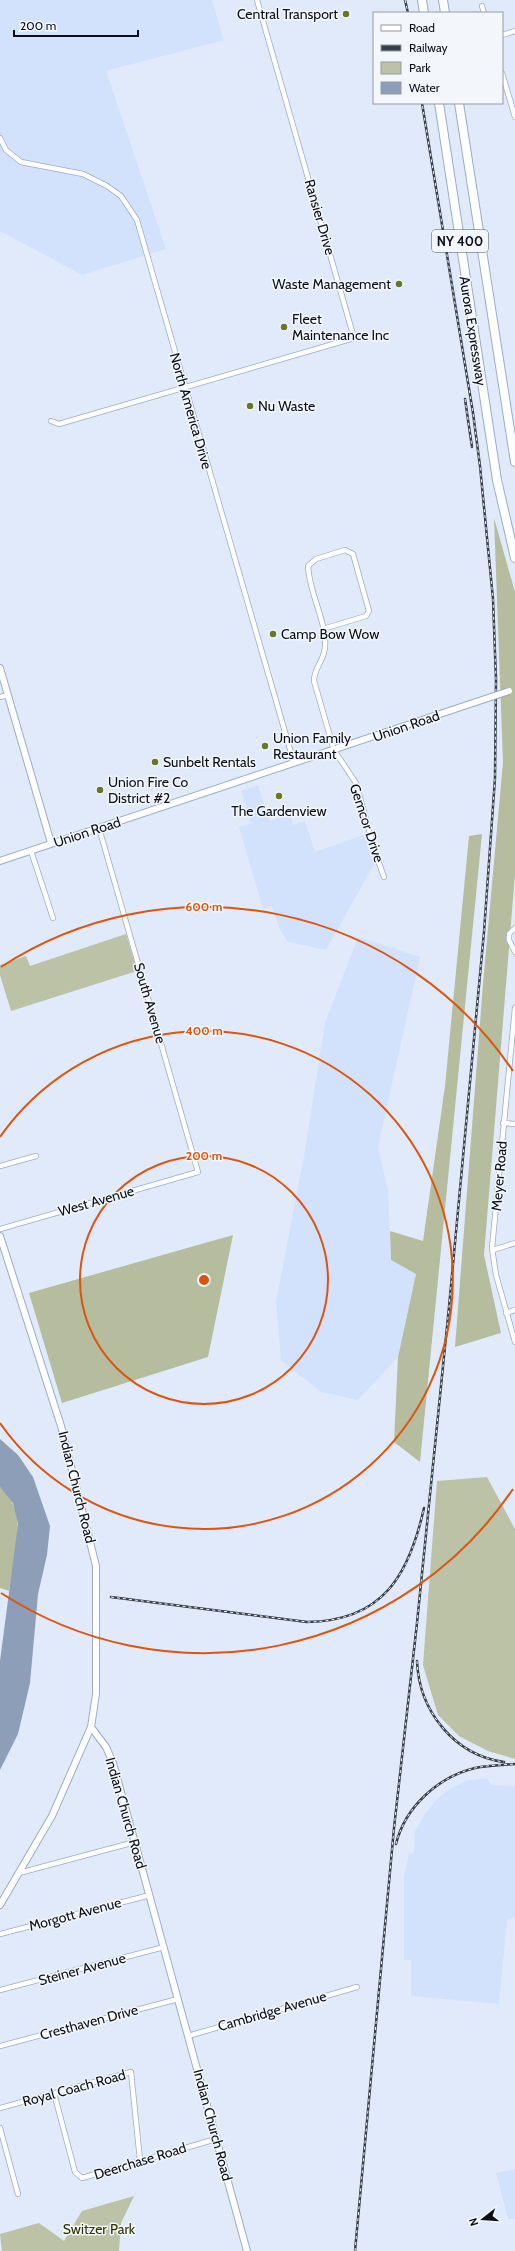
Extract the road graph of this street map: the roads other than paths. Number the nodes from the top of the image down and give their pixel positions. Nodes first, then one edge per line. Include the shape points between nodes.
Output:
1 (257, 0) edge
2 (422, 0) edge
3 (443, 0) edge
4 (482, 6) dead end
5 (424, 12) edge
6 (445, 12) edge
7 (484, 12) edge
8 (515, 31) edge
9 (503, 35) edge
10 (503, 76) edge
11 (439, 104) edge
12 (459, 104) edge
13 (515, 117) edge
14 (0, 138) edge
15 (184, 389) junction
16 (51, 421) dead end
17 (515, 462) edge
18 (515, 558) edge
19 (323, 629) junction
20 (0, 668) edge
21 (512, 690) edge
22 (8, 695) junction
23 (0, 697) edge
24 (334, 750) junction
25 (294, 764) junction
26 (99, 828) junction
27 (51, 844) junction
28 (31, 851) junction
29 (0, 861) edge
30 (384, 877) dead end
31 (54, 918) dead end
32 (515, 928) edge
33 (515, 952) edge
34 (515, 1008) edge
35 (503, 1123) junction
36 (515, 1124) edge
37 (36, 1156) dead end
38 (0, 1166) edge
39 (192, 1174) joint
40 (0, 1229) edge
41 (0, 1236) edge
42 (515, 1243) edge
43 (493, 1250) junction
44 (515, 1310) edge
45 (506, 1313) junction
46 (515, 1342) edge
47 (91, 1727) junction
48 (134, 1842) junction
49 (19, 1873) junction
50 (150, 1895) junction
51 (0, 1905) edge
52 (0, 1934) edge
53 (164, 1947) junction
54 (356, 1987) dead end
55 (0, 1990) edge
56 (178, 1999) junction
57 (188, 2036) junction
58 (0, 2046) edge
59 (54, 2093) junction
60 (0, 2108) edge
61 (0, 2128) edge
62 (216, 2139) junction
63 (140, 2160) junction
64 (18, 2194) dead end
65 (247, 2251) edge

1 - 15 street, Ransier Drive via 354,338
2 - 5 highway
3 - 6 highway
4 - 7 street
8 - 9 street
10 - 13 street
11 - 18 highway, Aurora Expressway / NY 400 via 497,480
12 - 17 highway, Aurora Expressway / NY 400
14 - 15 street, North America Drive via 6,150 21,162 83,174 121,196 137,220
15 - 16 street, Ransier Drive via 59,424
15 - 25 street, North America Drive
19 - 19 street, Gemcor Drive via 308,566 316,559 350,551 369,611 366,616
19 - 24 street, Gemcor Drive via 325,654 314,673 314,681
20 - 22 street
21 - 24 street, Union Road, bridge
22 - 23 street
22 - 27 street
24 - 25 street, Union Road
24 - 30 street, Gemcor Drive via 356,783
25 - 26 street, Union Road
26 - 27 street, Union Road
26 - 39 street, South Avenue via 198,1172
27 - 28 street, Union Road
28 - 29 street, Union Road
28 - 31 street
32 - 33 street via 508,934
34 - 35 street, Meyer Road
35 - 36 street
35 - 43 street, Meyer Road
37 - 38 street
39 - 40 street, West Avenue
41 - 47 street, Indian Church Road via 61,1426 96,1566 96,1694
42 - 43 street
43 - 45 street, Meyer Road via 496,1275
44 - 45 street
45 - 46 street, Meyer Road
47 - 48 street, Indian Church Road via 113,1763
47 - 49 street via 52,1816
48 - 49 street
48 - 50 street, Indian Church Road
49 - 51 street
50 - 52 street, Morgott Avenue
50 - 53 street, Indian Church Road
53 - 55 street, Steiner Avenue
53 - 56 street, Indian Church Road
54 - 57 street, Cambridge Avenue
56 - 57 street, Indian Church Road
56 - 58 street, Cresthaven Drive
57 - 62 street, Indian Church Road
59 - 60 street, Royal Coach Road
59 - 63 street, Deerchase Road via 75,2172 79,2177 84,2178
59 - 63 street, Royal Coach Road via 132,2072
61 - 64 street
62 - 63 street, Deerchase Road
62 - 65 street, Indian Church Road

